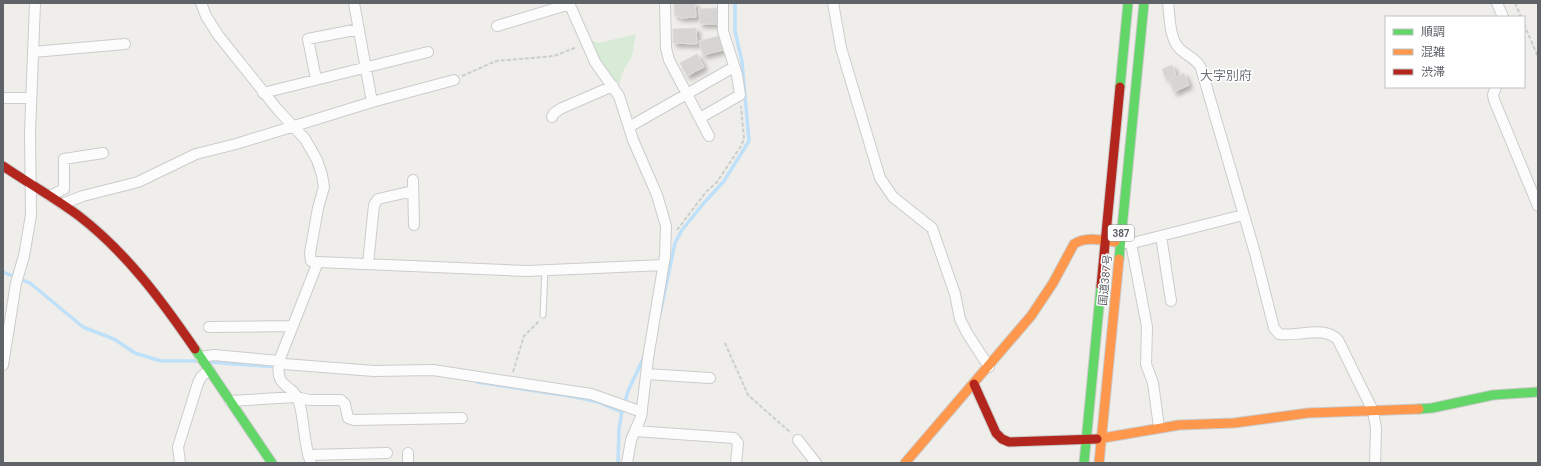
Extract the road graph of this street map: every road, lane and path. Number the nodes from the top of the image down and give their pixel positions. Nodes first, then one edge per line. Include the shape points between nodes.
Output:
1 (35, 3) edge
2 (201, 3) edge
3 (354, 3) edge
4 (569, 3) edge
5 (665, 3) edge
6 (723, 3) edge
7 (833, 3) edge
8 (1128, 3) edge
9 (1144, 3) edge
10 (1168, 3) edge
11 (1497, 3) edge
12 (1515, 3) edge
13 (1503, 16) edge
14 (1521, 16) edge
15 (497, 26) dead end
16 (1525, 26) edge
17 (359, 29) junction
18 (586, 43) junction
19 (125, 44) dead end
20 (33, 52) junction
21 (428, 52) dead end
22 (1538, 57) edge
23 (366, 67) junction
24 (734, 67) junction
25 (316, 79) junction
26 (454, 80) joint
27 (613, 86) junction
28 (1496, 88) edge
29 (263, 93) junction
30 (687, 95) junction
31 (740, 95) junction
32 (3, 98) edge
33 (30, 98) junction
34 (372, 102) junction
35 (552, 117) dead end
36 (700, 118) junction
37 (293, 126) junction
38 (629, 128) junction
39 (710, 136) dead end
40 (103, 153) dead end
41 (3, 166) edge
42 (413, 180) dead end
43 (30, 183) junction
44 (413, 191) junction
45 (50, 196) junction
46 (62, 204) junction
47 (1538, 206) edge
48 (1243, 215) junction
49 (414, 225) dead end
50 (1161, 236) junction
51 (1105, 240) junction
52 (1120, 243) junction
53 (1131, 243) junction
54 (665, 246) junction
55 (316, 264) junction
56 (368, 264) junction
57 (663, 265) junction
58 (545, 270) junction
59 (1172, 301) dead end
60 (543, 315) joint
61 (292, 326) junction
62 (209, 327) dead end
63 (725, 343) dead end
64 (201, 358) junction
65 (3, 365) edge
66 (989, 366) junction
67 (279, 368) junction
68 (210, 372) junction
69 (646, 374) junction
70 (710, 378) dead end
71 (505, 382) junction
72 (974, 384) junction
73 (1538, 392) edge
74 (296, 397) junction
75 (230, 401) junction
76 (1373, 411) junction
77 (642, 412) junction
78 (462, 418) dead end
79 (1159, 428) junction
80 (635, 431) junction
81 (1101, 439) junction
82 (798, 440) joint
83 (1086, 440) junction
84 (387, 453) dead end
85 (309, 459) edge
86 (180, 463) edge
87 (272, 463) edge
88 (627, 463) edge
89 (736, 463) edge
90 (816, 463) edge
91 (905, 463) edge
92 (1084, 463) edge
93 (1099, 463) edge
94 (1374, 463) edge

1 - 20 street
2 - 29 street via 218,35
3 - 17 street
4 - 15 street
4 - 18 street
5 - 30 street via 667,54
6 - 24 street via 723,31
7 - 66 street via 841,48 880,178 893,197 932,228 955,294 960,319
8 - 51 main road, 国道387号 / 387
9 - 52 main road, 国道387号 / 387
10 - 48 street via 1175,42 1201,68
11 - 13 street
12 - 14 path
16 - 22 path
17 - 23 street
17 - 25 street via 308,39
18 - 26 path via 554,56 496,60
18 - 27 street via 598,67
19 - 20 street
20 - 33 street
21 - 23 street
23 - 25 street
23 - 34 street
24 - 30 street
24 - 31 street
25 - 29 street
26 - 34 street
27 - 35 street via 562,108
27 - 38 street via 619,96
28 - 47 street via 1494,100
29 - 37 street
30 - 36 street
30 - 38 street
31 - 36 street
31 - 54 path via 744,139 742,146
32 - 33 street
33 - 43 street
34 - 37 street
36 - 39 street
37 - 46 street via 196,154 138,182
37 - 55 street via 312,151 324,181 310,253 311,260
38 - 54 street via 663,212 666,226
40 - 45 street via 64,159 64,189
41 - 43 main road
42 - 44 street
43 - 45 main road
43 - 65 street via 30,222
44 - 49 street
44 - 56 street via 378,200 374,205
45 - 46 main road
46 - 64 main road via 94,229 134,267
48 - 50 street
48 - 76 street via 1276,331 1284,335 1326,333 1334,336
50 - 53 street
50 - 59 street
51 - 52 main road
51 - 66 main road via 1080,240 1074,244 1038,307
51 - 83 main road, 国道387号 / 387
52 - 53 street
52 - 81 main road, 国道387号 / 387
53 - 79 street via 1147,327 1146,364 1153,383
54 - 57 street
55 - 56 street via 323,261
55 - 61 street
56 - 58 street
57 - 58 street
57 - 69 street
58 - 60 lane
60 - 71 path via 524,336 513,372
61 - 62 street
61 - 67 street
63 - 82 path via 748,395
64 - 67 street via 214,355
64 - 68 main road
66 - 72 main road
67 - 71 street via 284,364 374,371 433,370
67 - 74 street via 280,382
68 - 75 main road
68 - 86 street via 201,377 198,383 180,440
69 - 70 street
69 - 77 street
71 - 77 street via 591,394
72 - 83 main road via 996,433 1005,441
72 - 91 main road
73 - 76 main road via 1493,395 1432,408
74 - 75 street
74 - 78 street via 343,401 350,420
74 - 85 street
75 - 87 main road
76 - 79 main road via 1296,414 1234,423
76 - 94 street via 1376,428
77 - 80 street
79 - 81 main road
80 - 88 street
80 - 89 street via 734,438 738,443
81 - 83 main road
81 - 93 main road, 国道387号 / 387
82 - 90 street
83 - 92 main road, 国道387号 / 387
84 - 85 street

